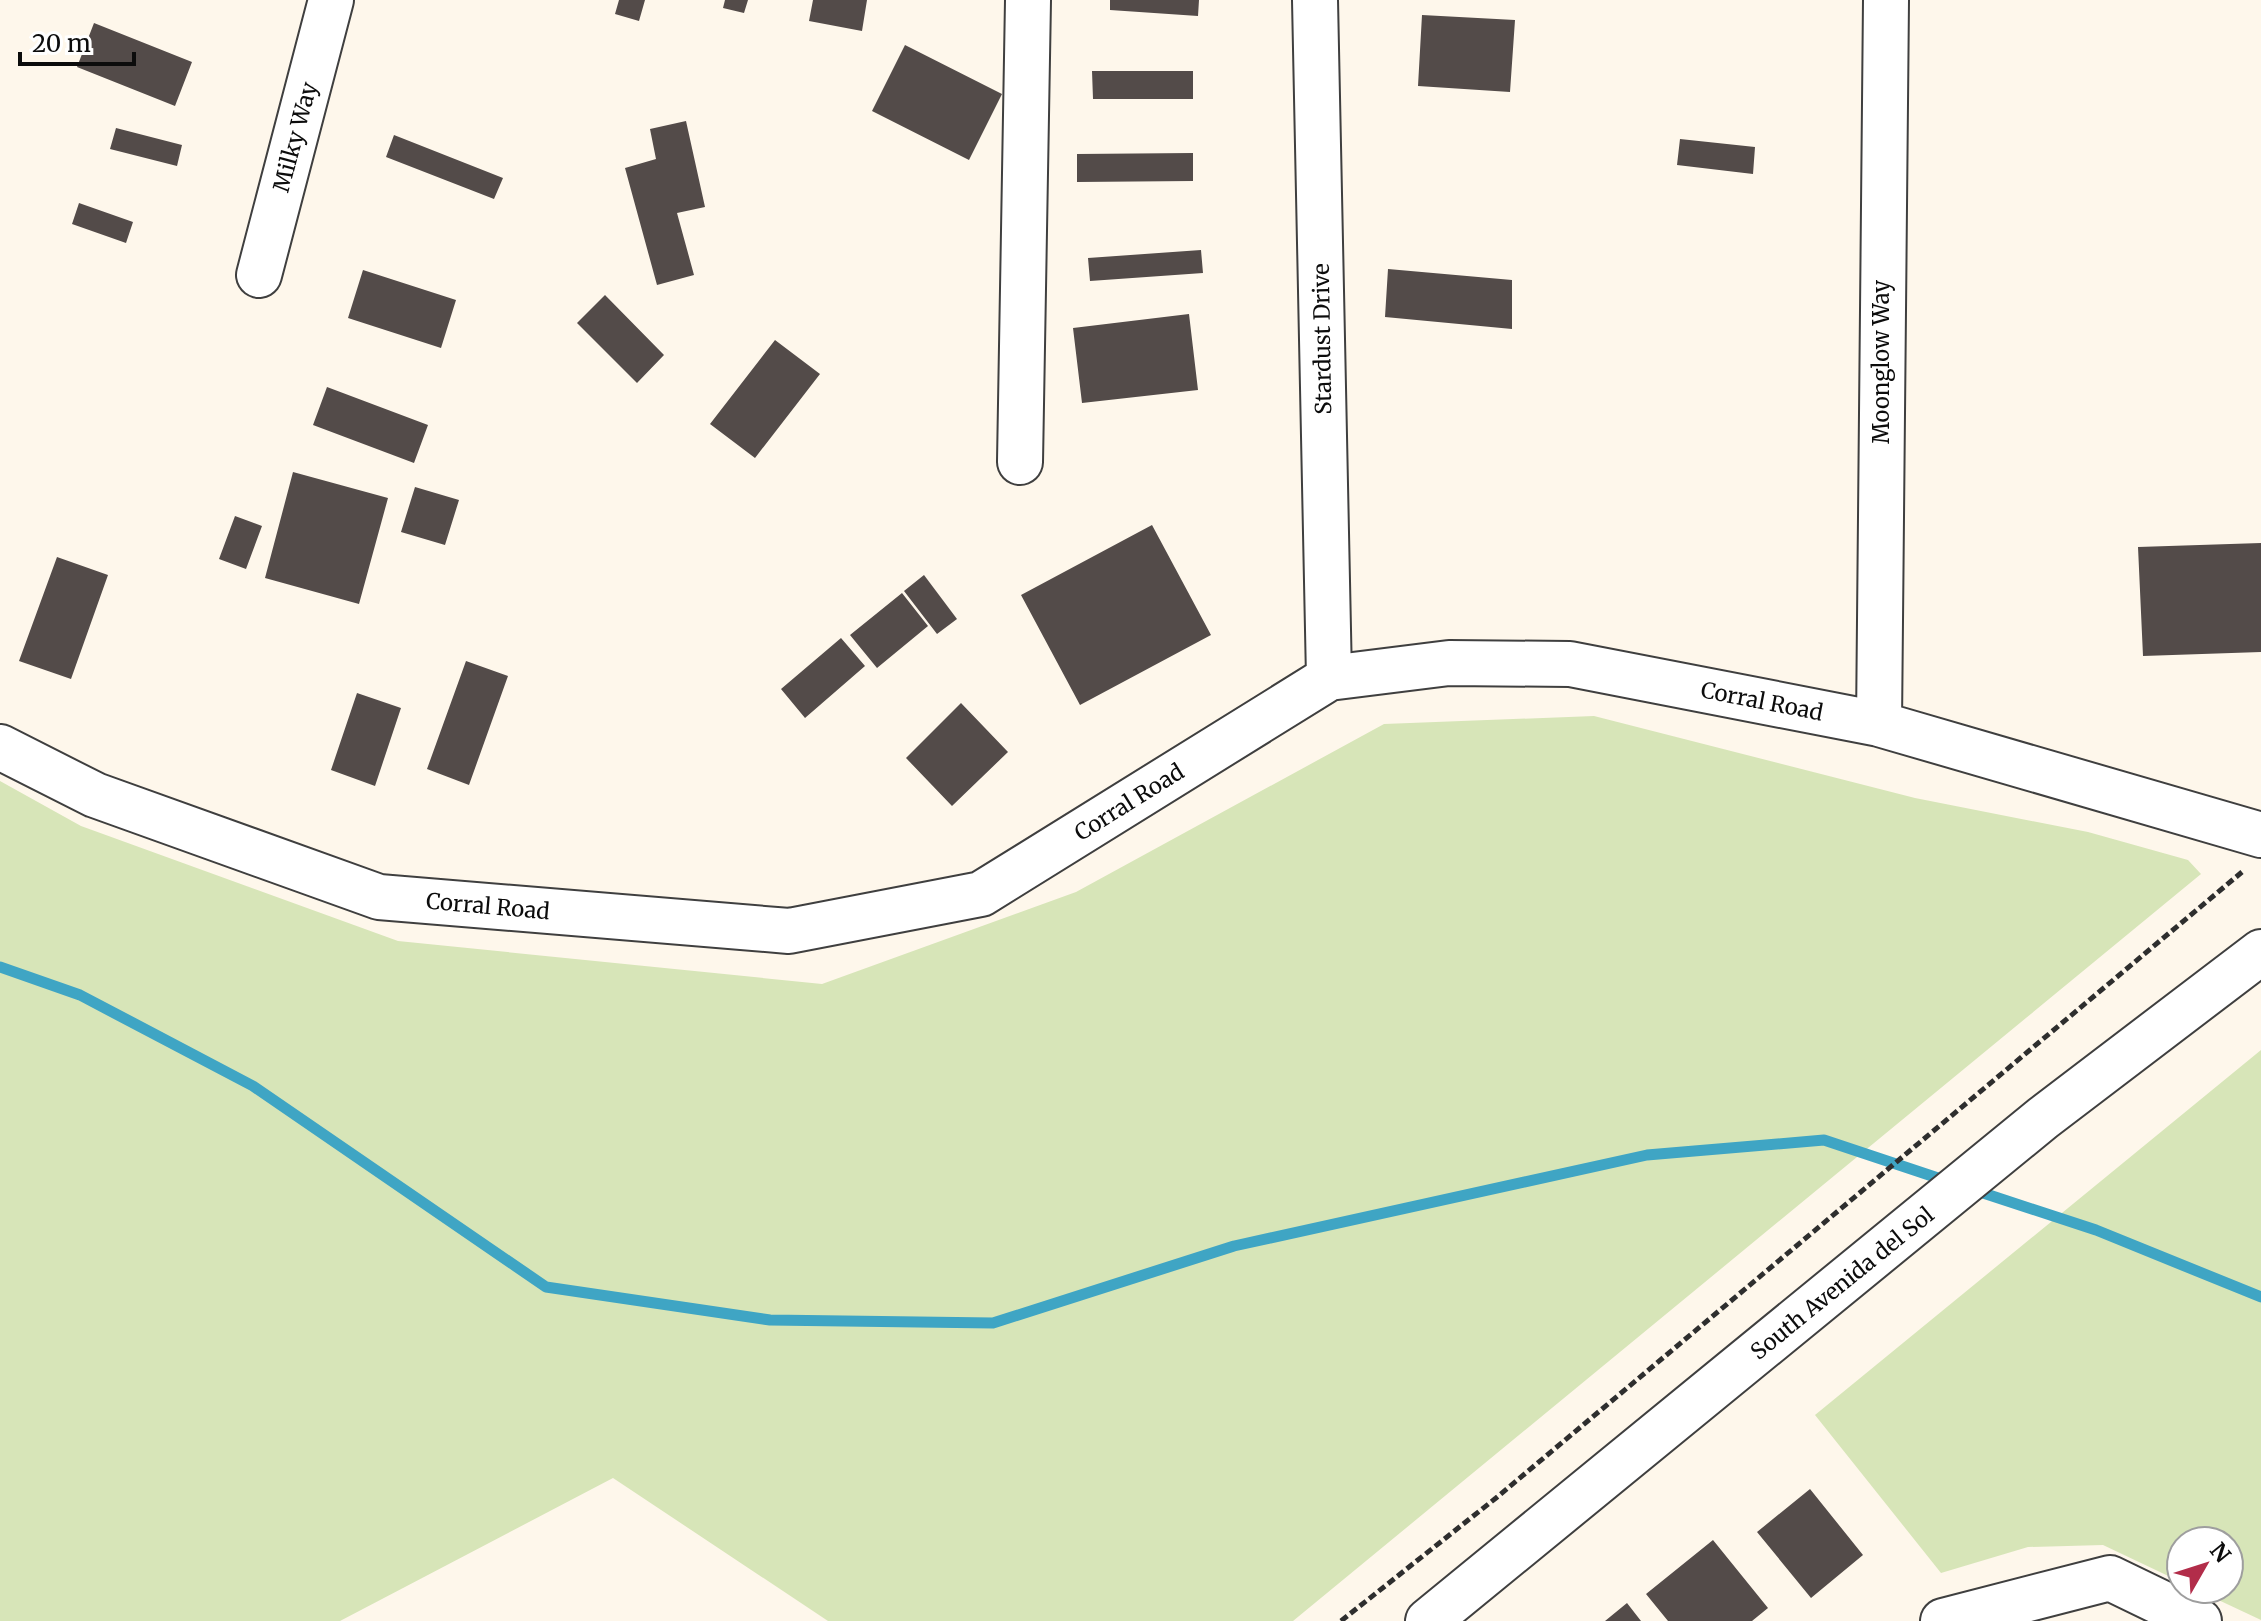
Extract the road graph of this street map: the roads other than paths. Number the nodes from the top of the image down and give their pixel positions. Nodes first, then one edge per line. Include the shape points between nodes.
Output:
1 (331, 0) edge
2 (1028, 0) edge
3 (1315, 0) edge
4 (1886, 0) edge
5 (259, 275) dead end
6 (1020, 462) dead end
7 (1329, 678) junction
8 (1879, 724) junction
9 (0, 747) edge
10 (2255, 851) edge
11 (2261, 952) edge
12 (1428, 1621) edge
13 (1943, 1621) edge
14 (2199, 1621) edge

1 - 5 street, Milky Way
2 - 6 street
3 - 7 street, Stardust Drive
4 - 8 street, Moonglow Way
7 - 8 street, Corral Road via 1449,663 1570,664
7 - 9 street, Corral Road via 981,894 789,931 379,897 95,795
8 - 10 street, Corral Road
11 - 12 street, South Avenida del Sol via 2043,1118
13 - 14 street via 2110,1578

